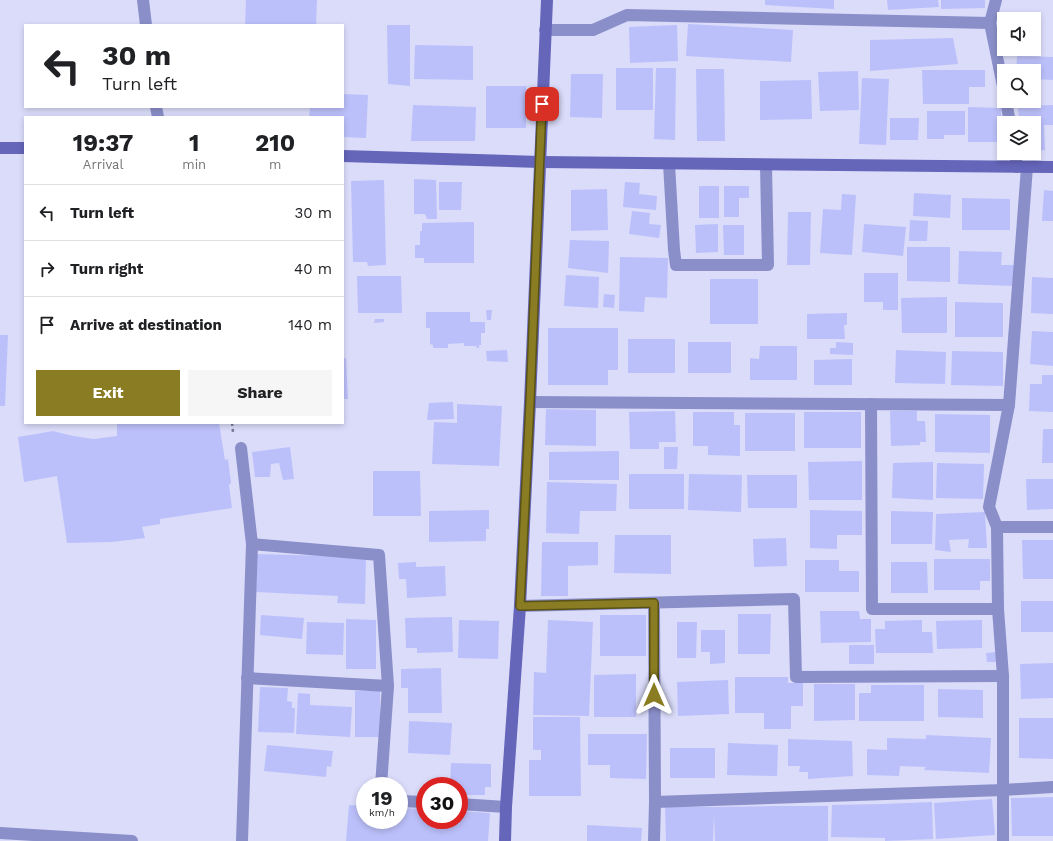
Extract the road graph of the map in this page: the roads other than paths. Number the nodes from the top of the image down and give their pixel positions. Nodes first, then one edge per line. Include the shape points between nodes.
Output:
1 (142, 0) edge
2 (546, 0) edge
3 (996, 0) edge
4 (990, 23) junction
5 (146, 24) edge
6 (545, 30) junction
7 (998, 64) edge
8 (0, 148) edge
9 (24, 148) edge
10 (344, 156) edge
11 (1018, 160) edge
12 (540, 162) junction
13 (669, 164) junction
14 (766, 165) junction
15 (1022, 167) junction
16 (1053, 167) edge
17 (530, 402) junction
18 (871, 404) junction
19 (1009, 405) junction
20 (241, 448) dead end
21 (997, 527) junction
22 (1053, 527) edge
23 (252, 544) junction
24 (654, 603) junction
25 (520, 606) junction
26 (998, 609) junction
27 (1002, 676) junction
28 (247, 678) junction
29 (388, 686) junction
30 (382, 777) edge
31 (1053, 787) edge
32 (1003, 790) junction
33 (655, 802) junction
34 (468, 805) edge
35 (506, 807) junction
36 (0, 833) edge
37 (132, 841) edge
38 (242, 841) edge
39 (505, 841) edge
40 (654, 841) edge
41 (1003, 841) edge

1 - 5 street
2 - 6 street
3 - 4 street
4 - 6 street via 627,15 593,30
4 - 7 street
6 - 12 street
8 - 9 street
10 - 12 street
11 - 15 street
12 - 13 street
12 - 17 street
13 - 14 street
13 - 14 street via 676,266 768,266
14 - 15 street
15 - 16 street
15 - 19 street
17 - 18 street
17 - 25 street
18 - 19 street
18 - 26 street via 872,608
19 - 21 street via 989,507
20 - 23 street
21 - 22 street
21 - 26 street
23 - 28 street
23 - 29 street via 379,555
24 - 25 street
24 - 27 street via 794,599 796,677
24 - 33 street
25 - 35 street
26 - 27 street
27 - 32 street
28 - 29 street
28 - 38 street
29 - 30 street
31 - 32 street
32 - 33 street
32 - 41 street
33 - 40 street
34 - 35 street
35 - 39 street
36 - 37 street

